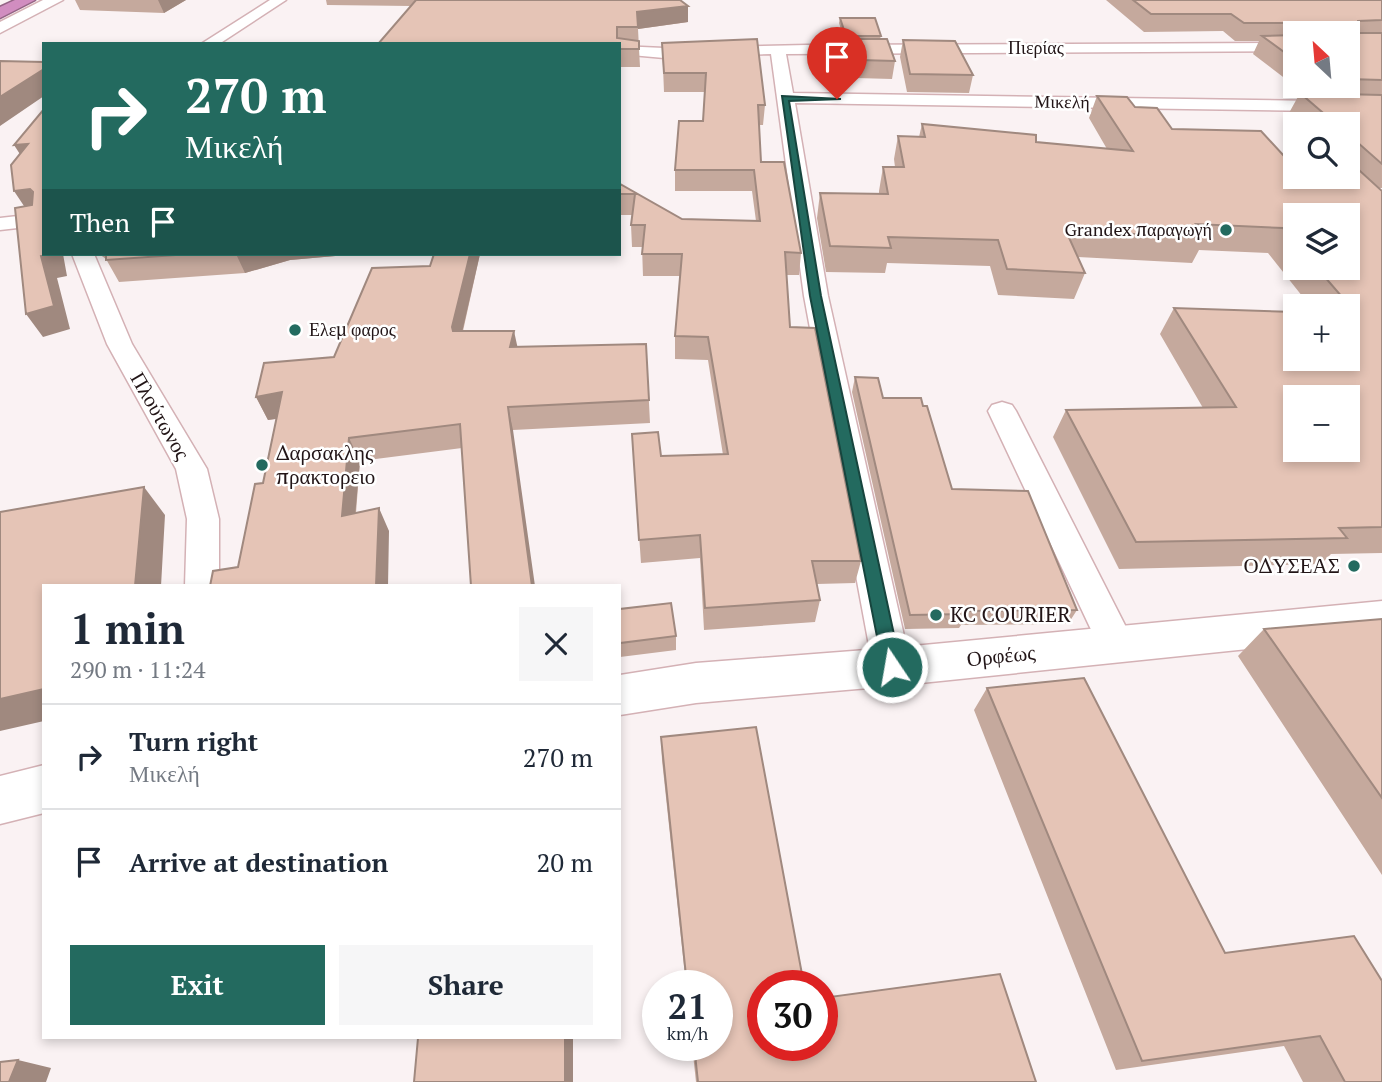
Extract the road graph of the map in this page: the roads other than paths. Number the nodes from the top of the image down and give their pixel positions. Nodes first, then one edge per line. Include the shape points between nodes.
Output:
1 (27, 0) edge
2 (55, 0) edge
3 (279, 0) edge
4 (0, 13) edge
5 (0, 28) edge
6 (211, 42) edge
7 (1283, 47) edge
8 (621, 50) edge
9 (778, 50) junction
10 (785, 98) junction
11 (1382, 107) edge
12 (42, 219) edge
13 (0, 224) edge
14 (84, 256) edge
15 (1002, 411) dead end
16 (202, 584) edge
17 (1382, 618) edge
18 (1116, 644) junction
19 (892, 667) junction
20 (621, 695) edge
21 (42, 790) edge
22 (0, 800) edge

1 - 4 highway
2 - 5 street
3 - 6 street
7 - 9 street, Πιερίας
8 - 9 street, Πιερίας
9 - 10 street
10 - 11 street, Μικελή
10 - 19 street via 816,296
12 - 13 street
14 - 16 street, Πλούτωνος via 94,292 195,477 205,548
15 - 18 street
17 - 18 street, Ορφέως
18 - 19 street, Ορφέως
19 - 20 street, Ορφέως via 696,683
21 - 22 street

